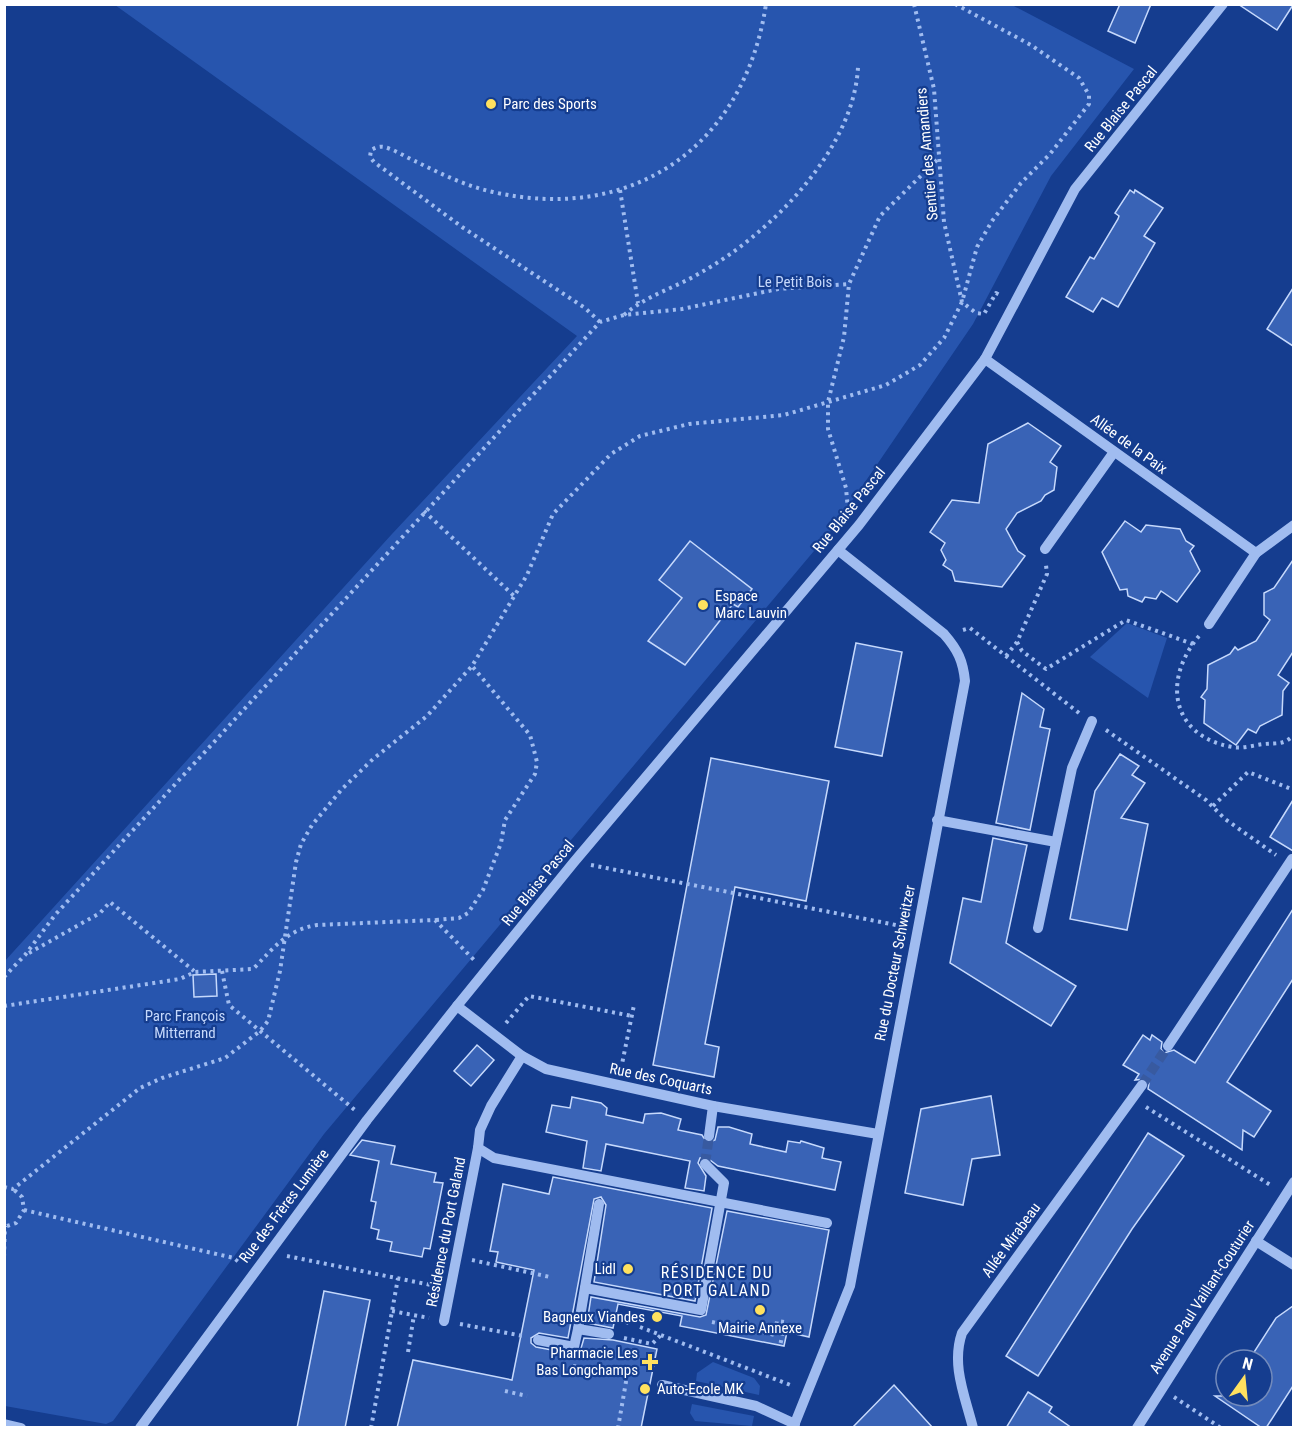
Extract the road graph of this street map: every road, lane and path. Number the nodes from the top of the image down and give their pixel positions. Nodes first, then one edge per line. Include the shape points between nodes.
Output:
1 (766, 4) edge
2 (914, 4) edge
3 (955, 4) edge
4 (1223, 4) edge
5 (858, 67) dead end
6 (940, 157) junction
7 (620, 190) junction
8 (849, 284) junction
9 (962, 302) junction
10 (638, 303) junction
11 (1015, 303) junction
12 (624, 315) junction
13 (600, 322) junction
14 (985, 359) junction
15 (828, 402) junction
16 (1114, 452) junction
17 (424, 511) junction
18 (859, 525) junction
19 (1293, 525) edge
20 (1045, 549) joint
21 (838, 550) junction
22 (1256, 553) junction
23 (514, 596) junction
24 (1209, 624) joint
25 (944, 634) junction
26 (1017, 642) junction
27 (1193, 644) junction
28 (1006, 656) junction
29 (472, 666) junction
30 (1092, 721) junction
31 (1293, 735) edge
32 (1293, 789) edge
33 (1213, 806) junction
34 (938, 820) junction
35 (1056, 842) junction
36 (1290, 861) joint
37 (574, 862) junction
38 (435, 920) junction
39 (1038, 928) dead end
40 (917, 930) junction
41 (285, 937) junction
42 (25, 955) junction
43 (222, 971) junction
44 (486, 971) junction
45 (195, 972) junction
46 (4, 977) edge
47 (634, 1005) dead end
48 (4, 1006) edge
49 (457, 1006) junction
50 (632, 1016) junction
51 (260, 1031) junction
52 (496, 1036) junction
53 (1168, 1046) tunnel mouth
54 (522, 1056) junction
55 (618, 1084) junction
56 (1142, 1085) tunnel mouth
57 (1132, 1099) junction
58 (347, 1104) dead end
59 (713, 1106) junction
60 (878, 1134) junction
61 (709, 1136) tunnel mouth
62 (478, 1148) junction
63 (705, 1164) dead end
64 (1293, 1182) edge
65 (4, 1187) edge
66 (13, 1189) junction
67 (1285, 1195) junction
68 (599, 1204) dead end
69 (24, 1210) junction
70 (827, 1223) dead end
71 (6, 1226) edge
72 (1256, 1241) junction
73 (269, 1252) junction
74 (457, 1256) junction
75 (4, 1257) edge
76 (234, 1258) dead end
77 (1293, 1265) edge
78 (550, 1277) dead end
79 (398, 1278) junction
80 (450, 1288) junction
81 (585, 1288) junction
82 (701, 1310) junction
83 (392, 1311) junction
84 (414, 1315) junction
85 (615, 1318) dead end
86 (444, 1321) junction
87 (632, 1324) dead end
88 (640, 1327) dead end
89 (578, 1329) junction
90 (609, 1334) joint
91 (516, 1335) dead end
92 (661, 1335) junction
93 (538, 1340) dead end
94 (780, 1346) dead end
95 (574, 1347) junction
96 (408, 1352) dead end
97 (662, 1385) dead end
98 (1161, 1389) junction
99 (505, 1391) dead end
100 (527, 1396) dead end
101 (805, 1397) junction
102 (4, 1424) edge
103 (794, 1426) edge
104 (21, 1428) edge
105 (140, 1428) edge
106 (371, 1428) edge
107 (618, 1428) edge
108 (973, 1428) edge
109 (1137, 1428) edge
110 (1221, 1428) edge

1 - 7 path via 761,39 746,79 721,120 691,152 652,178
2 - 6 path, Sentier des Amandiers via 934,89
3 - 9 path via 1031,45 1079,78 1089,95 1081,118 992,220 977,247
4 - 11 street, Rue Blaise Pascal via 1075,189
5 - 10 path via 854,98 844,126 780,213 740,249 700,274
6 - 8 path via 880,216
6 - 9 path, Sentier des Amandiers via 944,222
7 - 10 path
7 - 13 path via 573,198 493,192 451,178 384,147 371,150 374,162
8 - 12 path via 778,289 682,309
8 - 15 path via 844,337
9 - 11 path via 976,314 984,314 996,293
9 - 15 path via 944,338 920,365 886,385
10 - 12 path
11 - 14 street, Rue Blaise Pascal
12 - 13 path
13 - 17 path
14 - 16 street, Allée de la Paix
14 - 18 street, Rue Blaise Pascal
15 - 18 path via 828,429 846,488 849,513
15 - 23 path via 783,415 689,424 640,435 611,454 553,514
16 - 20 street
16 - 22 street, Allée de la Paix
17 - 23 path
17 - 42 path via 55,915
18 - 21 street, Rue Blaise Pascal
19 - 22 street
20 - 26 path via 1047,574
21 - 25 street, Rue du Docteur Schweitzer
21 - 37 street, Rue Blaise Pascal
22 - 24 street
23 - 29 path
24 - 27 path
25 - 28 path via 970,628
25 - 34 street, Rue du Docteur Schweitzer via 963,662 965,681
26 - 27 path via 1022,651 1046,669 1126,620
26 - 28 path
27 - 31 path via 1182,665 1177,699 1178,710 1189,726 1216,744 1236,748 1287,742
28 - 30 path
29 - 38 path via 530,735 537,762 535,774 505,820 501,843 483,890 468,913 459,918
29 - 41 path via 427,716 342,789 312,825 296,861
30 - 33 path
30 - 35 street via 1072,768
32 - 33 path via 1248,772
33 - 36 path via 1225,819
34 - 35 street
34 - 40 street, Rue du Docteur Schweitzer
35 - 39 street
36 - 53 street
37 - 40 path
37 - 44 street, Rue Blaise Pascal
38 - 41 path via 299,928
38 - 44 path
40 - 60 street, Rue du Docteur Schweitzer
41 - 43 path via 253,969
41 - 51 path via 268,1021
42 - 45 path via 100,913 110,902
42 - 46 path
43 - 45 path
43 - 51 path via 229,1005
44 - 49 street, Rue Blaise Pascal
45 - 48 path via 180,979
47 - 50 path
49 - 52 street, Rue des Coquarts
49 - 73 street, Rue des Frères Lumière
50 - 52 path via 529,996
50 - 55 path
51 - 58 path
51 - 66 path via 225,1058 162,1077 140,1088
52 - 54 street, Rue des Coquarts
54 - 55 street, Rue des Coquarts via 546,1069
54 - 62 street, Résidence du Port Galand via 480,1130
55 - 59 street, Rue des Coquarts
56 - 57 street, Allée Mirabeau
57 - 67 path
57 - 108 street, Allée Mirabeau via 962,1333 957,1367
59 - 60 street, Rue des Coquarts
59 - 61 street
60 - 101 street, Rue du Docteur Schweitzer via 850,1286
62 - 70 street via 494,1158
62 - 74 street, Résidence du Port Galand
63 - 82 street via 724,1183
64 - 67 street, Avenue Paul Vaillant-Couturier
65 - 66 path
66 - 69 path via 22,1197
67 - 72 street, Avenue Paul Vaillant-Couturier
68 - 81 street
69 - 71 path via 16,1223
69 - 76 path
71 - 75 path
72 - 77 street
72 - 98 street, Avenue Paul Vaillant-Couturier
73 - 79 path
73 - 105 street, Rue des Frères Lumière
74 - 78 path
74 - 80 street, Résidence du Port Galand
79 - 80 path
79 - 83 path
80 - 86 street, Résidence du Port Galand
81 - 82 street
81 - 89 street
82 - 94 path via 699,1320 775,1335 777,1321 785,1322
83 - 84 path
83 - 106 path
84 - 86 path
84 - 96 path
85 - 87 path
86 - 91 path
88 - 92 path
89 - 90 street
89 - 95 street
90 - 92 path via 652,1344
92 - 101 path via 794,1387
93 - 95 street
95 - 107 path via 571,1366 627,1376
97 - 103 street via 756,1406
98 - 109 street, Avenue Paul Vaillant-Couturier
98 - 110 path
99 - 100 path
101 - 103 street, Rue du Docteur Schweitzer
102 - 104 street

